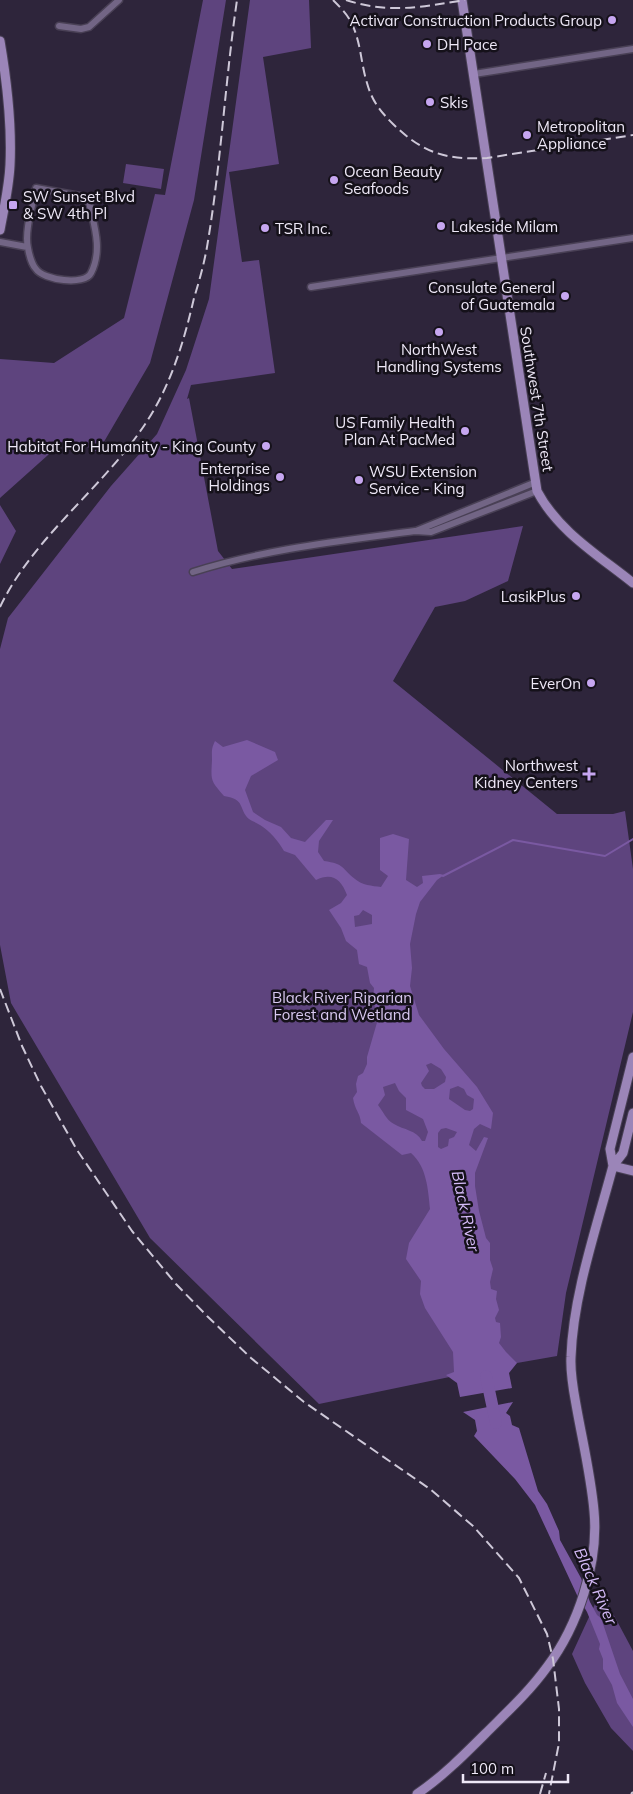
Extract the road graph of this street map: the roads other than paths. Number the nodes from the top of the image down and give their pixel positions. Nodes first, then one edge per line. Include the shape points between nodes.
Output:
1 (462, 0) edge
2 (119, 1) edge
3 (59, 26) dead end
4 (0, 41) edge
5 (633, 49) edge
6 (474, 74) junction
7 (0, 230) edge
8 (633, 238) edge
9 (0, 242) edge
10 (28, 247) junction
11 (502, 258) junction
12 (310, 287) dead end
13 (537, 486) junction
14 (193, 572) dead end
15 (633, 583) edge
16 (633, 1057) edge
17 (633, 1113) edge
18 (613, 1166) junction
19 (633, 1171) edge
20 (417, 1794) edge

1 - 6 street, Southwest 7th Street
2 - 3 street via 89,27
4 - 7 street via 10,135 10,165
5 - 6 street
6 - 11 street, Southwest 7th Street
8 - 11 street
9 - 10 street
10 - 10 street via 35,269 40,273 83,280 91,274 97,254 89,202 80,196 36,188
11 - 12 street
11 - 13 street, Southwest 7th Street
13 - 14 street via 415,532 301,547 228,561
13 - 15 street, Southwest 7th Street via 545,506 568,532
16 - 18 street via 610,1149
17 - 18 street via 622,1153
18 - 19 street
18 - 20 street via 579,1293 571,1346 572,1383 594,1512 594,1534 583,1597 553,1659 523,1696 465,1754

